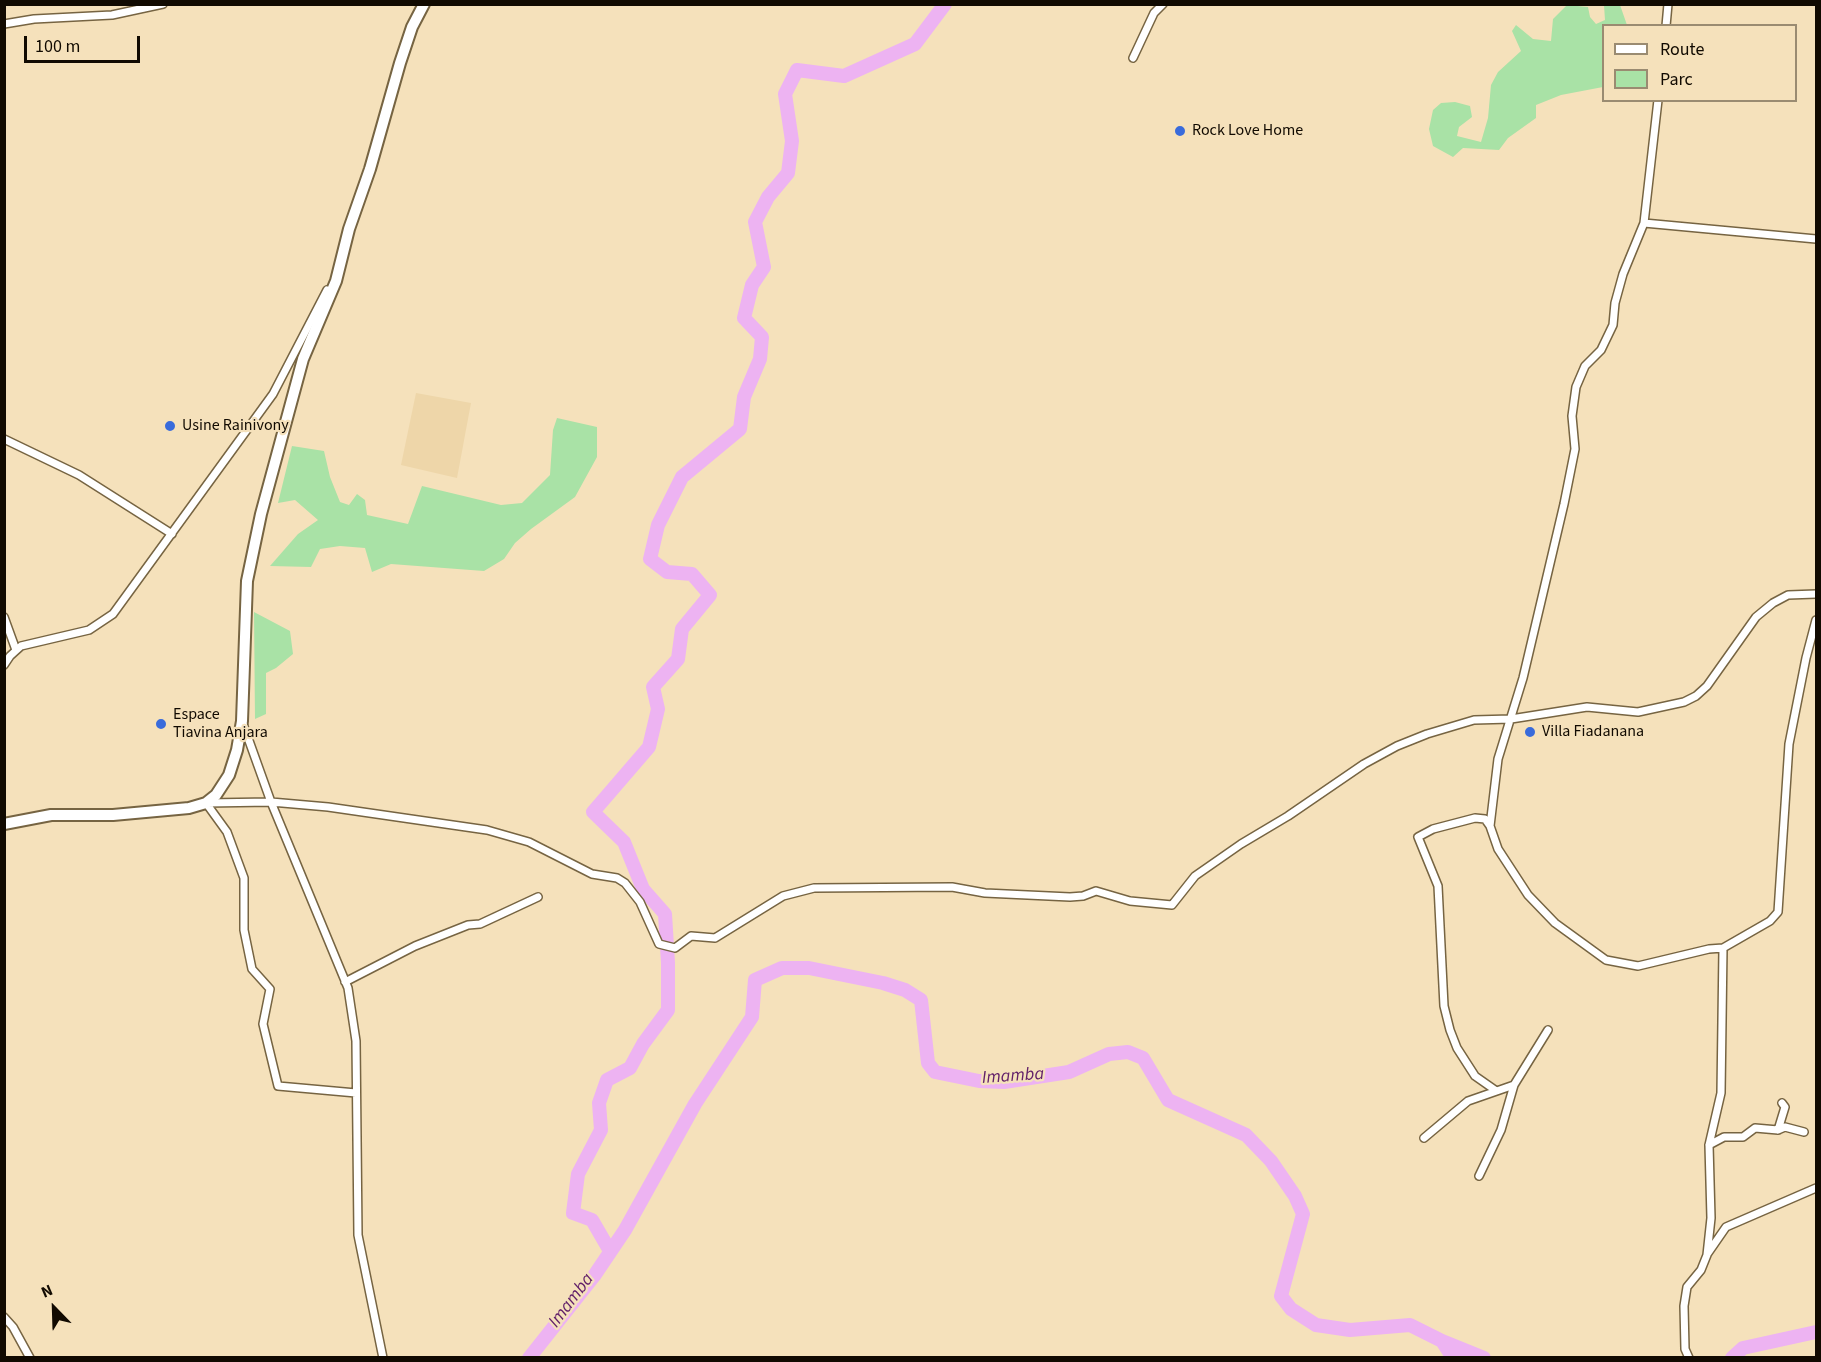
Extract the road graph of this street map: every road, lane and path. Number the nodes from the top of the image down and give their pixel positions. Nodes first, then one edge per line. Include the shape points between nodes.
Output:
1 (164, 4) edge
2 (424, 4) edge
3 (1163, 4) edge
4 (1668, 4) edge
5 (4, 24) edge
6 (1666, 24) edge
7 (1133, 58) dead end
8 (1658, 102) edge
9 (1644, 223) junction
10 (1816, 239) edge
11 (336, 281) junction
12 (4, 439) edge
13 (172, 534) junction
14 (1816, 594) edge
15 (4, 616) edge
16 (1816, 620) edge
17 (16, 650) junction
18 (4, 665) edge
19 (1511, 719) junction
20 (243, 722) junction
21 (271, 802) junction
22 (206, 803) junction
23 (4, 824) edge
24 (1490, 826) junction
25 (538, 897) dead end
26 (1723, 948) junction
27 (345, 982) junction
28 (1548, 1030) dead end
29 (1514, 1085) junction
30 (1495, 1090) junction
31 (356, 1093) junction
32 (1782, 1103) dead end
33 (1778, 1130) junction
34 (1804, 1132) dead end
35 (1424, 1138) dead end
36 (1709, 1145) junction
37 (1479, 1176) dead end
38 (1816, 1188) edge
39 (1707, 1255) junction
40 (4, 1317) edge
41 (30, 1358) edge
42 (383, 1358) edge
43 (1689, 1358) edge

1 - 5 street via 112,15
2 - 11 street via 400,63
3 - 7 street via 1154,13
4 - 6 street
8 - 9 street
9 - 10 street
9 - 19 street via 1623,274 1613,325 1601,350 1585,366 1576,387 1572,416 1575,449
11 - 13 street via 273,394
11 - 20 street via 303,359 254,543 245,608
12 - 13 street via 79,475
13 - 17 street via 113,614 89,630
14 - 19 street via 1788,595 1756,616 1707,686 1684,702 1638,712 1587,706
15 - 17 street
16 - 26 street via 1789,744 1778,912 1770,921
17 - 18 street
19 - 21 street via 1474,720 1426,734 1364,764 1204,870 1172,904 1130,901 1096,891 1070,897 985,893 952,887 814,888 783,896 716,938 691,936 675,948 659,944 640,902 625,883 592,874 529,842 487,830
19 - 24 street via 1498,759
20 - 21 street
20 - 22 street via 229,775
21 - 22 street
21 - 27 street
22 - 23 street via 158,813 51,815
22 - 31 street via 227,832 244,878 244,930 252,969 270,989 263,1024 278,1086
24 - 26 street via 1498,849 1528,896 1555,923 1606,960 1638,966
24 - 30 street via 1485,819 1475,818 1418,837 1438,886 1444,1006 1450,1030 1475,1076
25 - 27 street via 480,924 415,946
26 - 36 street via 1721,1093
27 - 31 street via 356,1041
28 - 29 street
29 - 30 street
29 - 37 street via 1501,1130
30 - 35 street via 1468,1101
31 - 42 street via 358,1234
32 - 33 street via 1785,1107
33 - 34 street via 1785,1127
33 - 36 street via 1755,1128 1743,1137 1724,1137
36 - 39 street via 1711,1218
38 - 39 street via 1726,1227
39 - 43 street via 1688,1287 1684,1306
40 - 41 street

